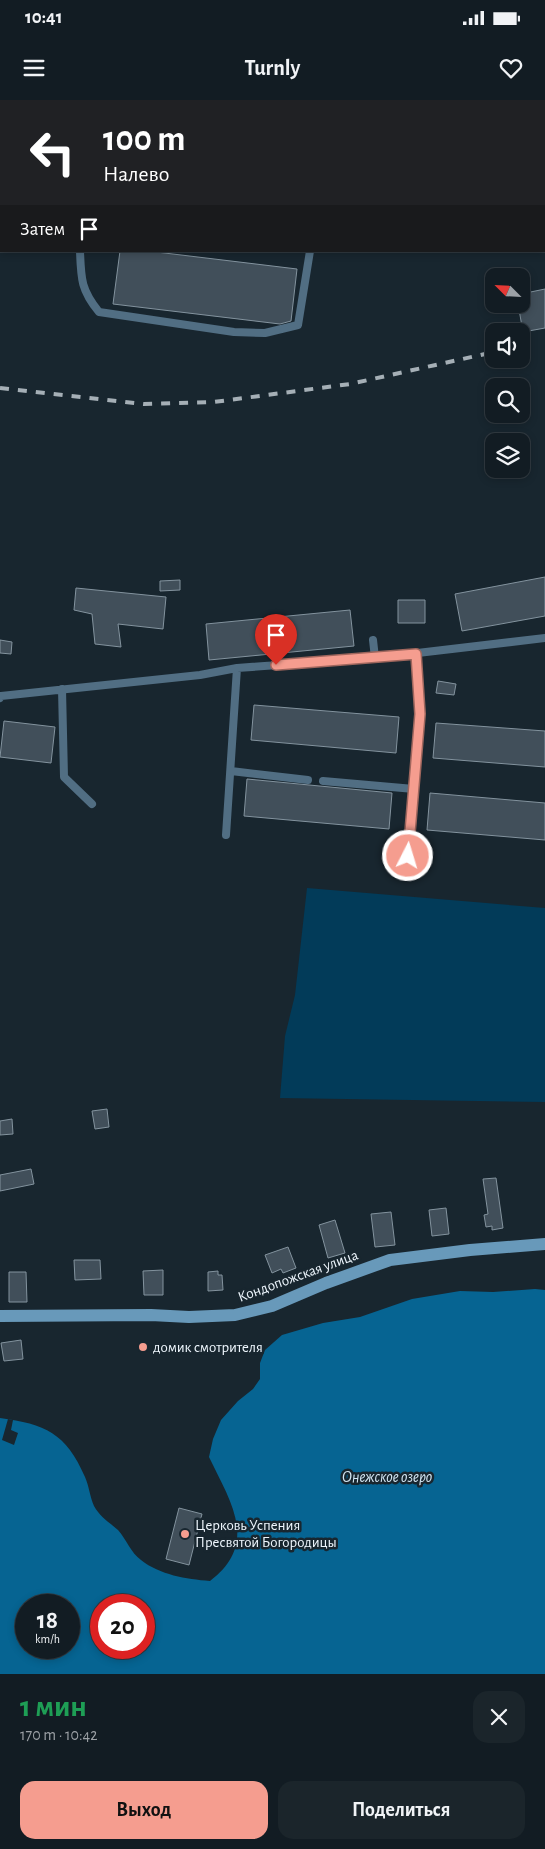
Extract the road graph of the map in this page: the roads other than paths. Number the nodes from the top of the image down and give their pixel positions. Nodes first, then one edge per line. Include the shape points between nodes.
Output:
1 (80, 252) edge
2 (310, 252) edge
3 (545, 638) edge
4 (373, 640) dead end
5 (416, 654) junction
6 (375, 658) junction
7 (237, 668) junction
8 (62, 689) junction
9 (0, 698) edge
10 (232, 772) junction
11 (308, 780) dead end
12 (323, 781) dead end
13 (414, 789) junction
14 (92, 804) dead end
15 (226, 835) dead end
16 (408, 856) dead end
17 (545, 1244) edge
18 (0, 1316) edge

1 - 2 lane via 82,283 99,312 234,332 265,333 298,325
3 - 5 lane
4 - 6 lane
5 - 6 lane
5 - 13 lane via 420,714
6 - 7 lane
7 - 8 lane via 200,675
7 - 10 lane
8 - 9 lane
8 - 14 lane via 64,777
10 - 11 lane
10 - 15 lane
12 - 13 lane
13 - 16 lane
17 - 18 street, Кондопожская улица via 390,1260 272,1306 235,1315

